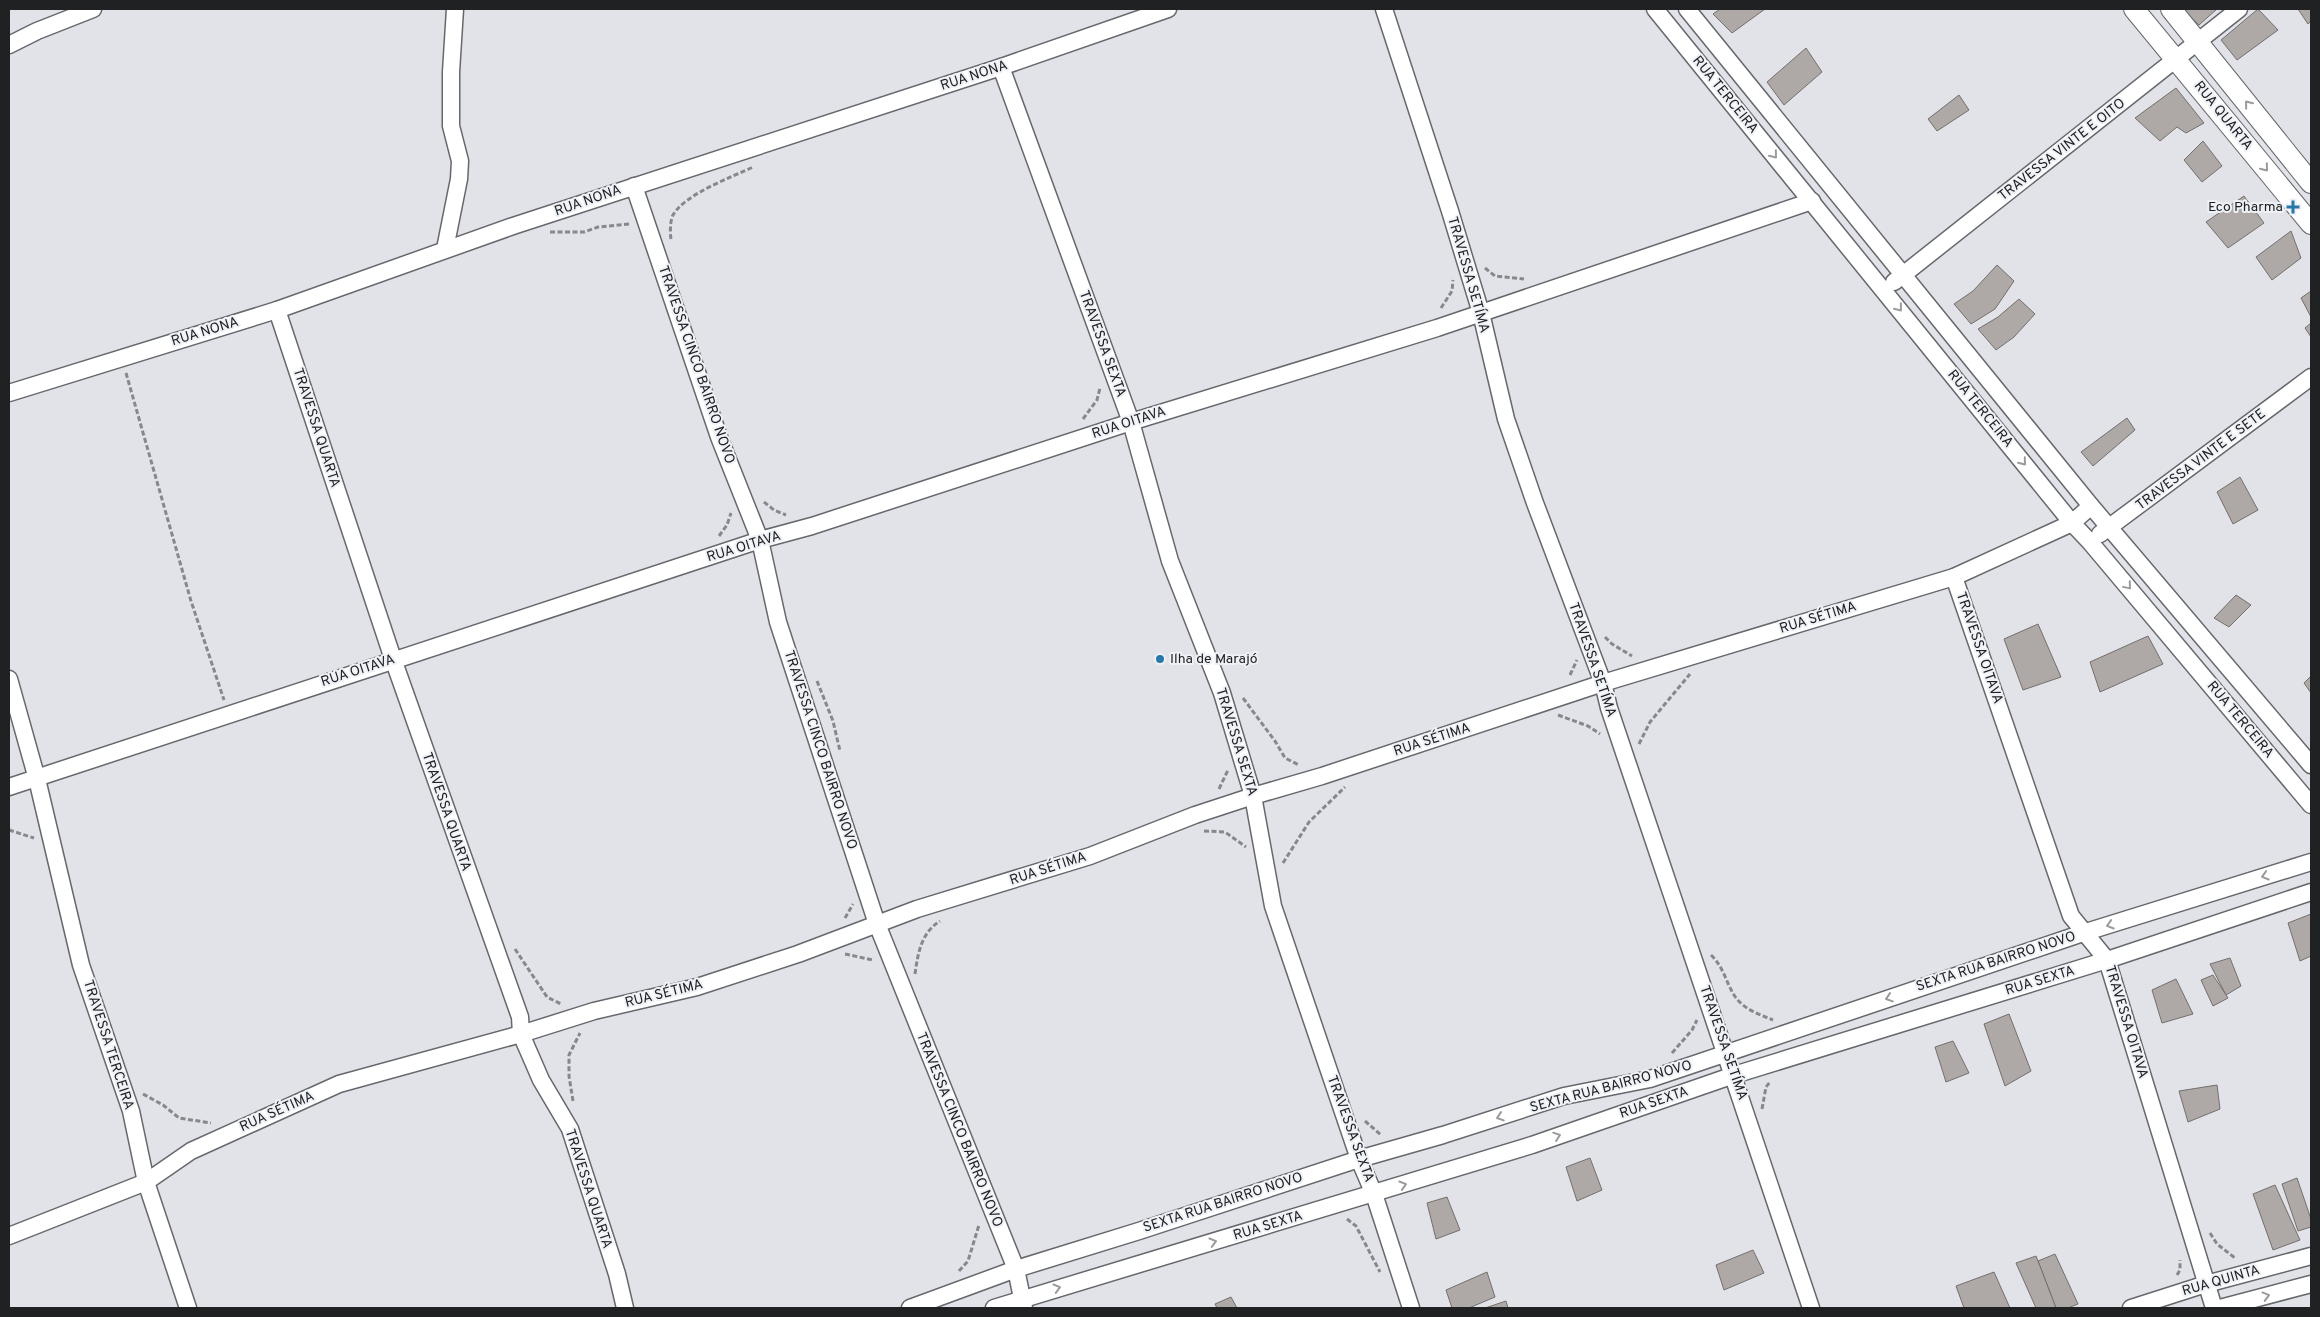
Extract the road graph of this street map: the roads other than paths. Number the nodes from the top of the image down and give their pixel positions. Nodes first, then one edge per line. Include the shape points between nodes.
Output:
1 (94, 9) edge
2 (456, 9) edge
3 (1168, 9) edge
4 (1384, 9) edge
5 (1655, 9) edge
6 (2134, 9) edge
7 (2171, 9) edge
8 (2239, 9) edge
9 (1691, 10) edge
10 (1670, 28) junction
11 (2198, 42) junction
12 (9, 45) edge
13 (2176, 60) junction
14 (1001, 67) junction
15 (2311, 183) edge
16 (634, 186) junction
17 (1812, 202) junction
18 (2311, 224) edge
19 (445, 249) junction
20 (1902, 275) junction
21 (1884, 290) junction
22 (277, 310) junction
23 (1481, 313) junction
24 (2311, 377) edge
25 (9, 393) edge
26 (1131, 422) junction
27 (2091, 506) junction
28 (2072, 523) junction
29 (2110, 528) junction
30 (760, 540) junction
31 (2090, 542) junction
32 (1954, 577) junction
33 (393, 659) junction
34 (9, 679) edge
35 (1603, 683) junction
36 (2311, 765) edge
37 (37, 779) junction
38 (9, 787) edge
39 (1252, 796) junction
40 (2311, 804) edge
41 (2311, 862) edge
42 (2311, 892) edge
43 (877, 924) junction
44 (2086, 932) junction
45 (2107, 960) junction
46 (521, 1034) junction
47 (1726, 1055) junction
48 (1734, 1075) junction
49 (1359, 1159) junction
50 (146, 1182) junction
51 (1374, 1194) junction
52 (9, 1236) edge
53 (2311, 1256) edge
54 (1016, 1269) junction
55 (2206, 1284) junction
56 (2311, 1284) edge
57 (1023, 1303) edge
58 (188, 1308) edge
59 (625, 1308) edge
60 (910, 1308) edge
61 (994, 1308) edge
62 (1411, 1308) edge
63 (1811, 1308) edge
64 (2131, 1308) edge
65 (2214, 1308) edge
66 (2220, 1308) edge

1 - 12 street
2 - 19 street via 451,126 460,161
3 - 14 street, RUA NONA
4 - 23 street, TRAVESSA SETÍMA
5 - 10 street, RUA TERCEIRA
6 - 13 street, RUA QUARTA
7 - 11 street, RUA QUARTA
8 - 11 street, TRAVESSA VINTE E OITO
9 - 10 street
9 - 20 street, RUA TERCEIRA
10 -> 17 street, RUA TERCEIRA
11 - 13 street, TRAVESSA VINTE E OITO
15 -> 11 street, RUA QUARTA
13 -> 18 street, RUA QUARTA
13 - 20 street, TRAVESSA VINTE E OITO
14 - 16 street, RUA NONA
14 - 26 street, TRAVESSA SEXTA
16 - 19 street, RUA NONA
16 - 30 street, TRAVESSA CINCO BAIRRO NOVO via 719,437
17 - 21 street, RUA TERCEIRA
17 - 23 street, RUA OITAVA
19 - 22 street, RUA NONA
20 - 21 street, TRAVESSA VINTE E OITO
20 - 27 street, RUA TERCEIRA
21 -> 28 street, RUA TERCEIRA
22 - 25 street, RUA NONA
22 - 33 street, TRAVESSA QUARTA
23 - 26 street, RUA OITAVA
23 - 35 street, TRAVESSA SETÍMA via 1510,428
24 - 29 street, TRAVESSA VINTE E SETE
26 - 30 street, RUA OITAVA
26 - 39 street, TRAVESSA SEXTA via 1170,560 1222,693
27 - 28 street, RUA SÉTIMA
27 - 29 street, RUA TERCEIRA
28 - 31 street, RUA TERCEIRA
28 - 32 street, RUA SÉTIMA
29 - 31 street, TRAVESSA VINTE E SETE
29 - 36 street, RUA TERCEIRA
30 - 33 street, RUA OITAVA
30 - 43 street, TRAVESSA CINCO BAIRRO NOVO via 778,622
31 -> 40 street, RUA TERCEIRA
32 - 35 street, RUA SÉTIMA
32 - 44 street, TRAVESSA OITAVA via 2071,916
33 - 37 street, RUA OITAVA
33 - 46 street, TRAVESSA QUARTA via 520,1017
34 - 37 street, TRAVESSA TERCEIRA
35 - 39 street, RUA SÉTIMA
35 - 47 street, TRAVESSA SETÍMA
37 - 38 street, RUA OITAVA
37 - 50 street, TRAVESSA TERCEIRA via 82,965 131,1111
39 - 43 street, RUA SÉTIMA via 1196,823
39 - 49 street, TRAVESSA SEXTA via 1273,906
41 -> 44 street, SEXTA RUA BAIRRO NOVO
42 - 45 street, RUA SEXTA
43 - 46 street, RUA SÉTIMA via 698,987 588,1013
43 - 54 street, TRAVESSA CINCO BAIRRO NOVO
44 - 45 street, TRAVESSA OITAVA
44 -> 47 street, SEXTA RUA BAIRRO NOVO via 1808,1024
45 - 48 street, RUA SEXTA
45 - 55 street, TRAVESSA OITAVA
46 - 50 street, RUA SÉTIMA via 339,1084 190,1151
46 - 59 street, TRAVESSA QUARTA via 541,1080 570,1129
47 - 48 street, TRAVESSA SETÍMA
47 -> 49 street, SEXTA RUA BAIRRO NOVO via 1650,1079 1564,1096
51 -> 48 street, RUA SEXTA via 1532,1145
48 - 63 street, TRAVESSA SETÍMA
49 - 51 street, TRAVESSA SEXTA
49 - 54 street, SEXTA RUA BAIRRO NOVO
50 - 52 street, RUA SÉTIMA
50 - 58 street, TRAVESSA TERCEIRA
57 -> 51 street, RUA SEXTA
51 - 62 street, TRAVESSA SEXTA
53 - 55 street, RUA QUINTA
54 - 57 street, TRAVESSA CINCO BAIRRO NOVO
54 - 60 street, SEXTA RUA BAIRRO NOVO
55 - 64 street, RUA QUINTA
55 - 65 street, TRAVESSA OITAVA
66 -> 56 street, RUA QUINTA
57 - 61 street, RUA SEXTA

